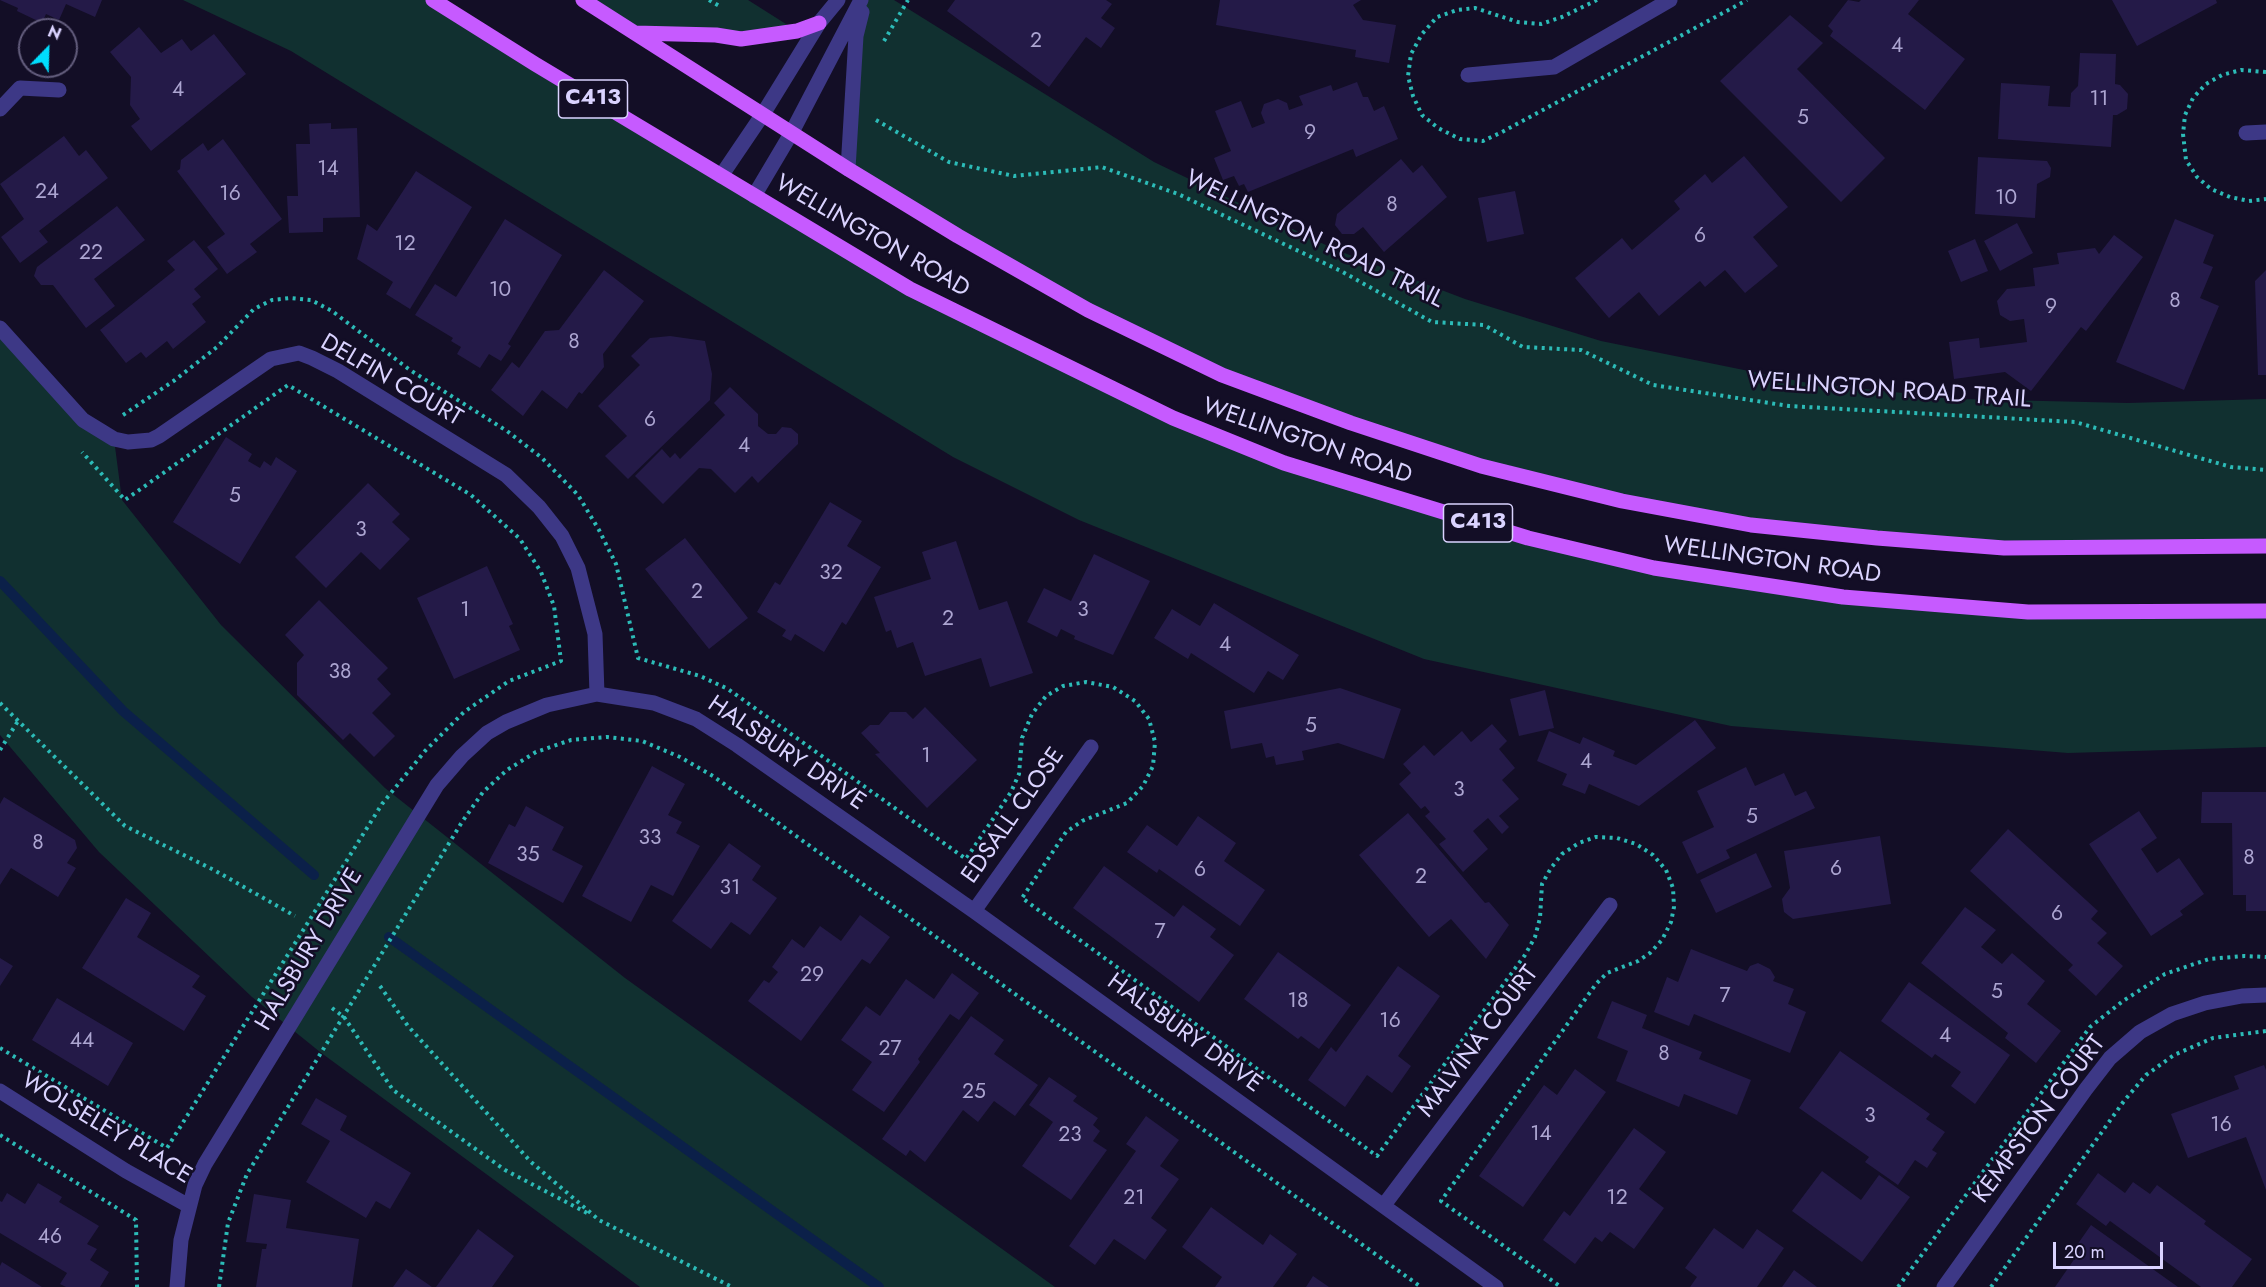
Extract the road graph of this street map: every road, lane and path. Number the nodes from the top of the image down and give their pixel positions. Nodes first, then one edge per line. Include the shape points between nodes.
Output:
1 (433, 0) edge
2 (583, 0) edge
3 (709, 0) edge
4 (838, 0) edge
5 (863, 0) edge
6 (1670, 0) edge
7 (819, 23) junction
8 (635, 33) junction
9 (753, 38) junction
10 (2266, 72) edge
11 (1468, 75) dead end
12 (58, 90) dead end
13 (852, 106) junction
14 (0, 109) edge
15 (763, 114) junction
16 (792, 132) junction
17 (2266, 132) edge
18 (2246, 133) dead end
19 (848, 169) junction
20 (721, 176) junction
21 (754, 196) junction
22 (2266, 199) edge
23 (0, 328) edge
24 (78, 448) dead end
25 (2266, 470) edge
26 (2266, 546) edge
27 (2266, 610) edge
28 (638, 658) dead end
29 (561, 661) dead end
30 (597, 694) junction
31 (0, 703) edge
32 (18, 720) junction
33 (1091, 747) dead end
34 (0, 750) edge
35 (966, 859) dead end
36 (1022, 898) dead end
37 (1610, 905) dead end
38 (974, 911) junction
39 (295, 916) dead end
40 (380, 986) dead end
41 (310, 992) junction
42 (2266, 995) edge
43 (344, 1017) junction
44 (2266, 1031) edge
45 (0, 1048) edge
46 (0, 1091) edge
47 (0, 1135) edge
48 (167, 1148) dead end
49 (1377, 1156) dead end
50 (1441, 1201) dead end
51 (1384, 1205) junction
52 (189, 1206) junction
53 (599, 1220) junction
54 (136, 1287) edge
55 (177, 1287) edge
56 (219, 1287) edge
57 (732, 1287) edge
58 (1421, 1287) edge
59 (1496, 1287) edge
60 (1561, 1287) edge
61 (1944, 1287) edge
62 (1991, 1287) edge

1 - 20 main road, WELLINGTON ROAD / C413
2 - 8 main road, WELLINGTON ROAD / C413
3 - 9 path via 743,20
4 - 7 street
5 - 13 street via 856,36
5 - 16 street
6 - 11 street via 1554,67
7 - 9 main road
7 - 15 street
8 - 9 main road
8 - 15 main road, WELLINGTON ROAD / C413
10 - 22 path via 2241,70 2206,84 2193,98 2182,134 2186,160 2211,189 2249,201
12 - 14 street via 20,88
13 - 19 street
13 - 25 path, WELLINGTON ROAD TRAIL via 949,162 1014,176 1102,167 1178,194 1341,271 1432,322 1484,325 1523,347 1581,350 1653,385 1790,406 2075,422 2231,467
15 - 16 main road, WELLINGTON ROAD / C413
15 - 20 street
16 - 19 main road, WELLINGTON ROAD / C413
16 - 21 street
17 - 18 street
19 - 26 main road, WELLINGTON ROAD / C413 via 1088,310 1222,375 1481,466 1622,501 1751,525 1877,538 2004,548
20 - 21 main road, WELLINGTON ROAD / C413
21 - 27 main road, WELLINGTON ROAD / C413 via 910,289 1173,418 1284,463 1528,538 1654,568 1843,597 2028,612
23 - 30 street, DELFIN COURT via 83,420 114,440 128,442 159,436 271,359 299,353 338,371 506,475 539,507 562,536 578,568 594,634
24 - 29 path via 125,500 288,385 471,495 520,539 541,572 554,606
28 - 35 path via 700,676 728,689
30 - 38 street, HALSBURY DRIVE via 654,703 696,718
30 - 41 street, HALSBURY DRIVE via 547,705 506,722 462,756 437,785
31 - 32 path
32 - 34 path
32 - 39 path via 126,826
33 - 38 street, EDSALL CLOSE
36 - 49 path
37 - 51 street, MALVINA COURT
38 - 51 street, HALSBURY DRIVE
40 - 53 path via 408,1026 531,1162
41 - 43 path
41 - 52 street, HALSBURY DRIVE via 205,1164
42 - 61 street, KEMPSTON COURT via 2205,1003 2172,1014 2140,1032 2110,1058
43 - 53 path via 393,1090 505,1170
43 - 56 path via 247,1174 228,1223
43 - 58 path via 483,792 507,770 537,752 571,740 607,737 642,741 680,757 729,787
44 - 62 path via 2213,1038 2174,1055 2146,1076
45 - 48 path
46 - 52 street, WOLSELEY PLACE
47 - 54 path via 136,1220
50 - 60 path
51 - 59 street, HALSBURY DRIVE
52 - 55 street, HALSBURY DRIVE
53 - 57 path

